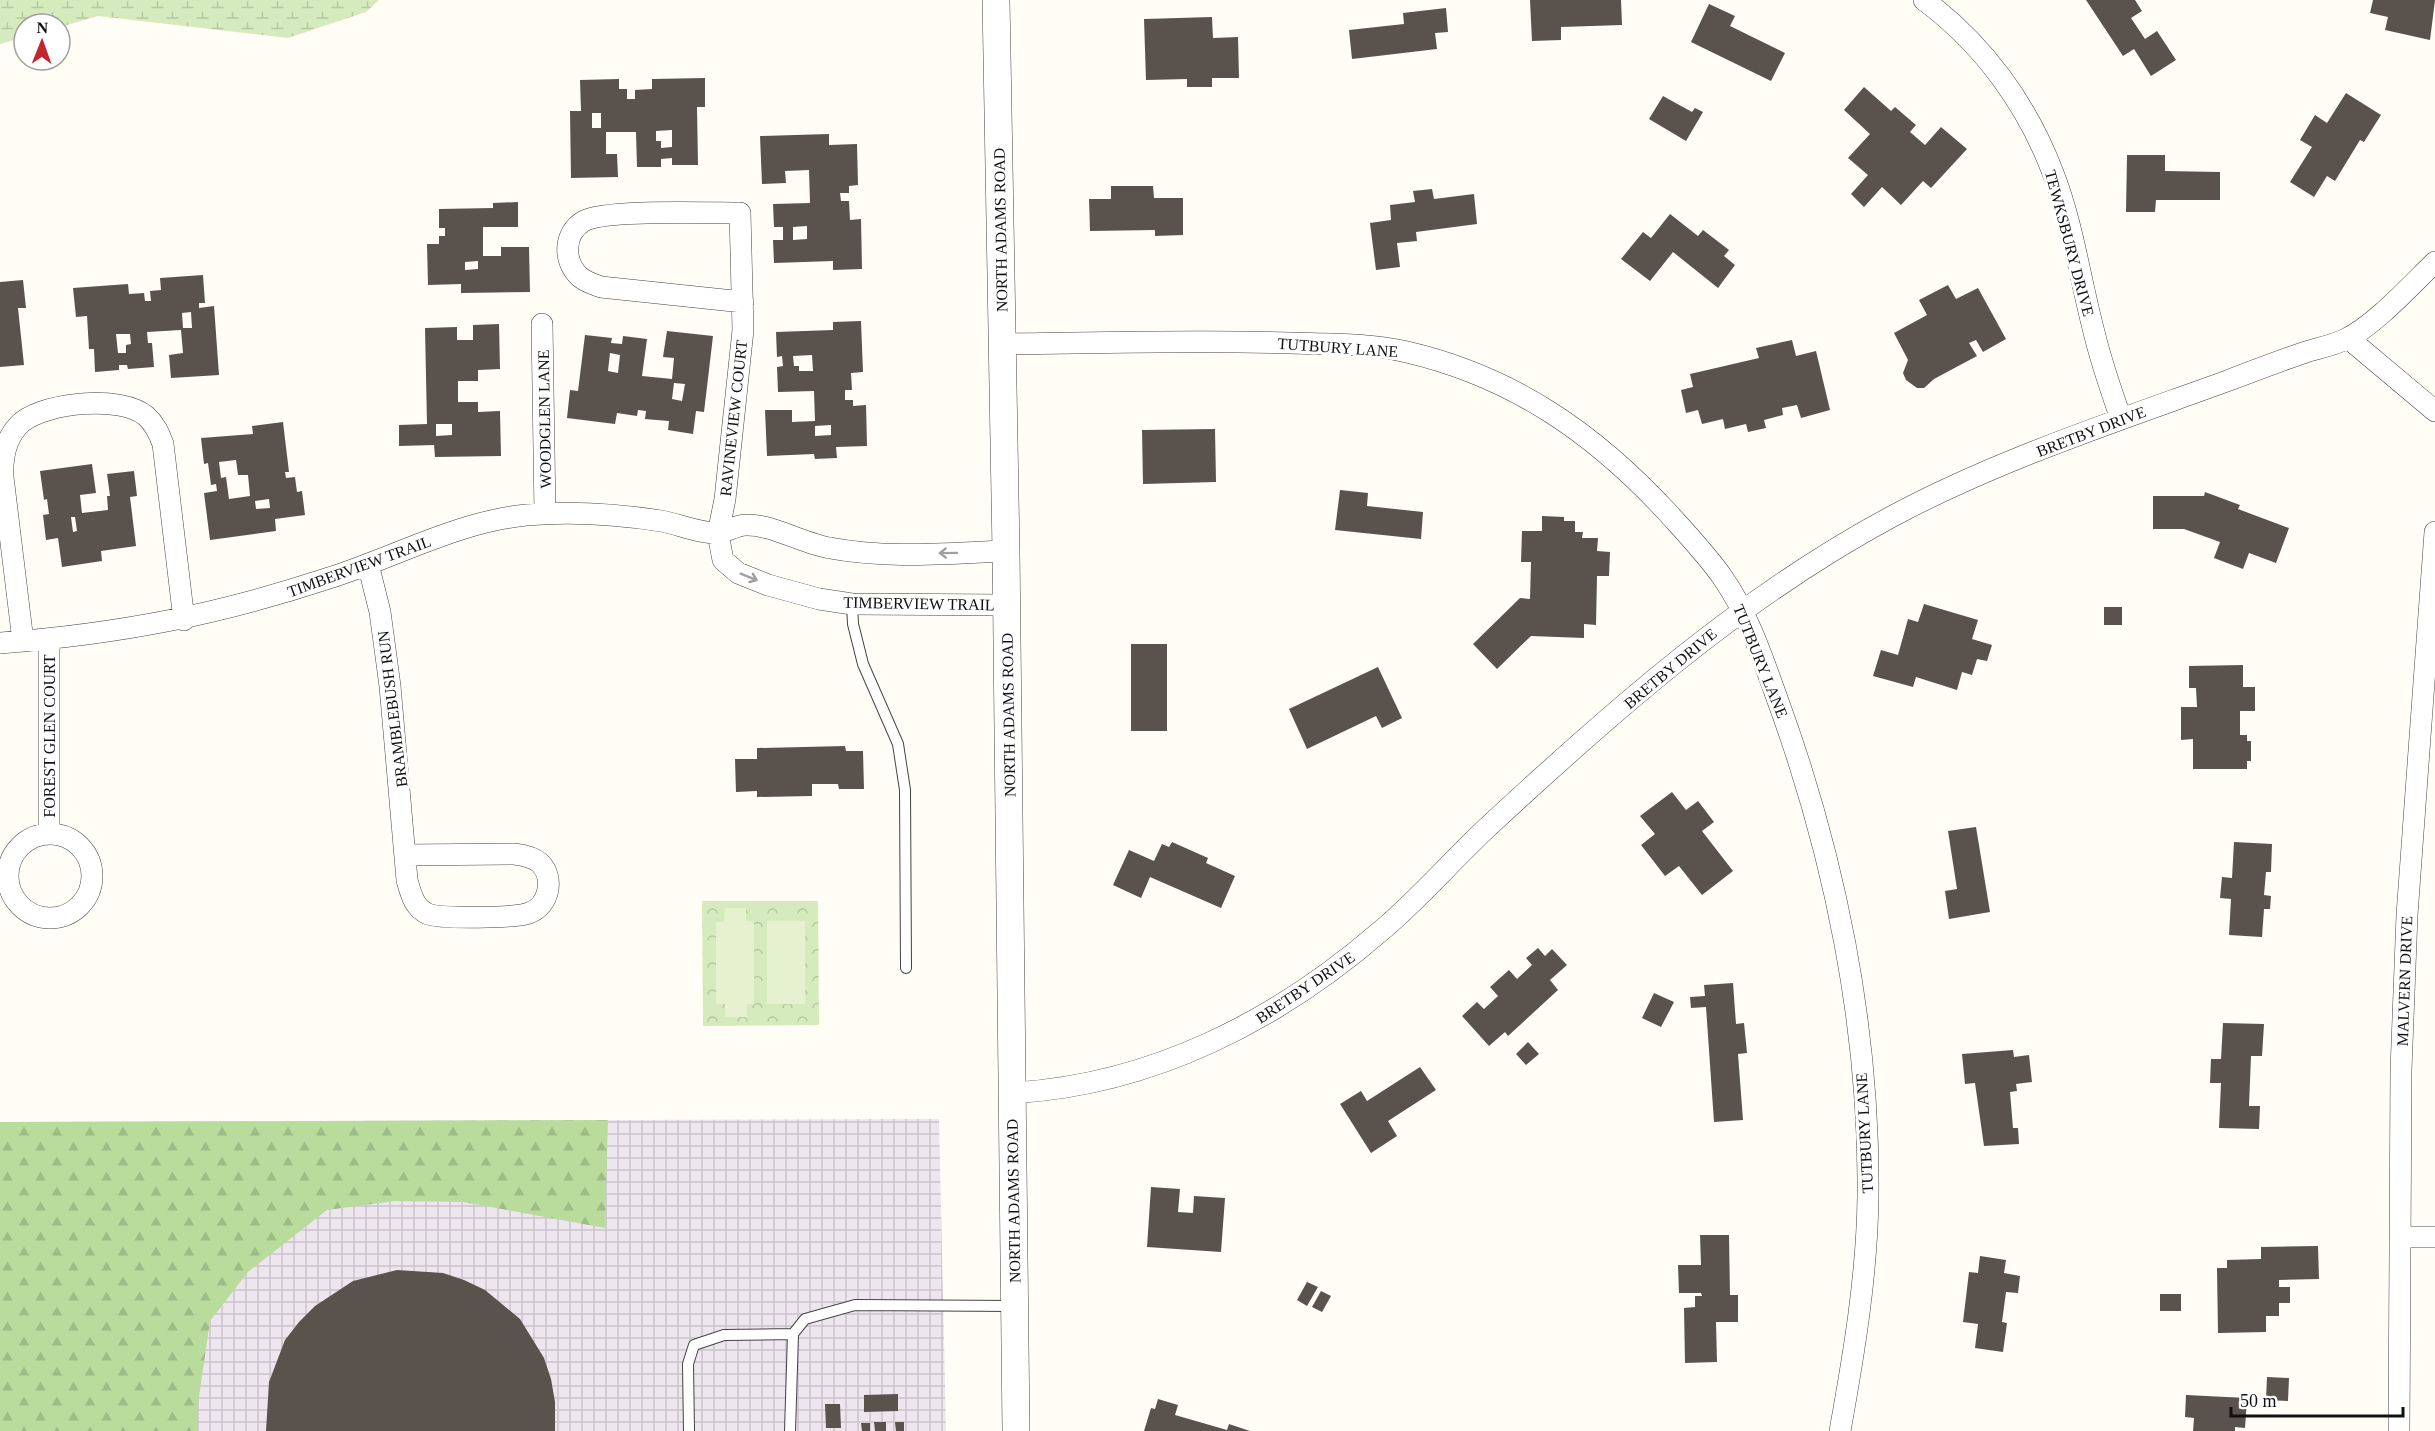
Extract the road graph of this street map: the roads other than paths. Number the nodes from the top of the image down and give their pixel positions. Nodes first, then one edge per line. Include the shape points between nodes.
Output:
1 (996, 0) edge
2 (1924, 0) edge
3 (2435, 262) edge
4 (743, 302) junction
5 (542, 324) dead end
6 (2348, 338) junction
7 (1003, 344) junction
8 (2435, 411) edge
9 (2121, 419) junction
10 (545, 513) junction
11 (2435, 532) edge
12 (718, 534) junction
13 (1006, 551) junction
14 (368, 564) junction
15 (852, 604) junction
16 (1006, 605) junction
17 (1742, 611) junction
18 (184, 620) junction
19 (49, 639) junction
20 (23, 641) junction
21 (0, 643) edge
22 (49, 833) junction
23 (406, 855) junction
24 (906, 968) dead end
25 (1012, 1093) junction
26 (2401, 1237) junction
27 (2435, 1237) edge
28 (1015, 1306) junction
29 (793, 1334) junction
30 (689, 1431) edge
31 (790, 1431) edge
32 (1016, 1431) edge
33 (1840, 1431) edge
34 (2399, 1431) edge

1 - 7 street, NORTH ADAMS ROAD
2 - 9 street, TEWKSBURY DRIVE via 1960,30 2001,75 2043,150 2065,211 2094,333
3 - 6 street, BRETBY DRIVE
4 - 4 street, RAVINEVIEW COURT via 740,213 603,215 578,225 568,241 573,268 585,281
4 - 12 street, RAVINEVIEW COURT
5 - 10 street, WOODGLEN LANE
6 - 8 street
6 - 9 street, BRETBY DRIVE
7 - 13 street, NORTH ADAMS ROAD
7 - 17 street, TUTBURY LANE via 1263,342 1360,346 1408,352 1477,374 1547,409 1626,469 1684,530 1724,579
9 - 17 street, BRETBY DRIVE via 1975,477 1900,512
10 - 12 street, TIMBERVIEW TRAIL via 651,520
10 - 14 street, TIMBERVIEW TRAIL via 470,526
11 - 26 street, MALVERN DRIVE via 2407,915 2401,1070
13 -> 12 street, TIMBERVIEW TRAIL via 857,553 748,525
12 -> 15 street, TIMBERVIEW TRAIL via 723,560 738,573 803,595
13 - 16 street, NORTH ADAMS ROAD
14 - 18 street, TIMBERVIEW TRAIL via 258,601
14 - 23 street, BRAMBLEBUSH RUN via 389,675
15 - 16 street, TIMBERVIEW TRAIL
15 - 24 lane via 863,664 898,744 903,766
16 - 25 street, NORTH ADAMS ROAD
17 - 25 street, BRETBY DRIVE via 1623,707 1488,826 1386,927 1311,987 1228,1036 1146,1068 1095,1083
17 - 33 street, TUTBURY LANE via 1789,730 1813,808 1852,985 1868,1193 1862,1305
18 - 19 street, TIMBERVIEW TRAIL
18 - 20 street via 163,444 157,428 132,407 99,403 72,406 44,411 21,423 4,451 3,477
19 - 20 street, TIMBERVIEW TRAIL
19 - 22 street, FOREST GLEN COURT
20 - 21 street, TIMBERVIEW TRAIL
22 - 22 street, FOREST GLEN COURT via 25,841 15,850 7,876 9,889 20,906 37,916 51,918 78,908 89,890 92,868 77,843
23 - 23 street, BRAMBLEBUSH RUN via 411,894 417,906 428,914 529,914 547,896 546,872 540,863 527,856
25 - 28 street, NORTH ADAMS ROAD
26 - 27 street
26 - 34 street, MALVERN DRIVE
28 - 29 lane via 855,1305 805,1319
28 - 32 street, NORTH ADAMS ROAD
29 - 30 lane via 724,1335 694,1345 688,1364
29 - 31 lane

